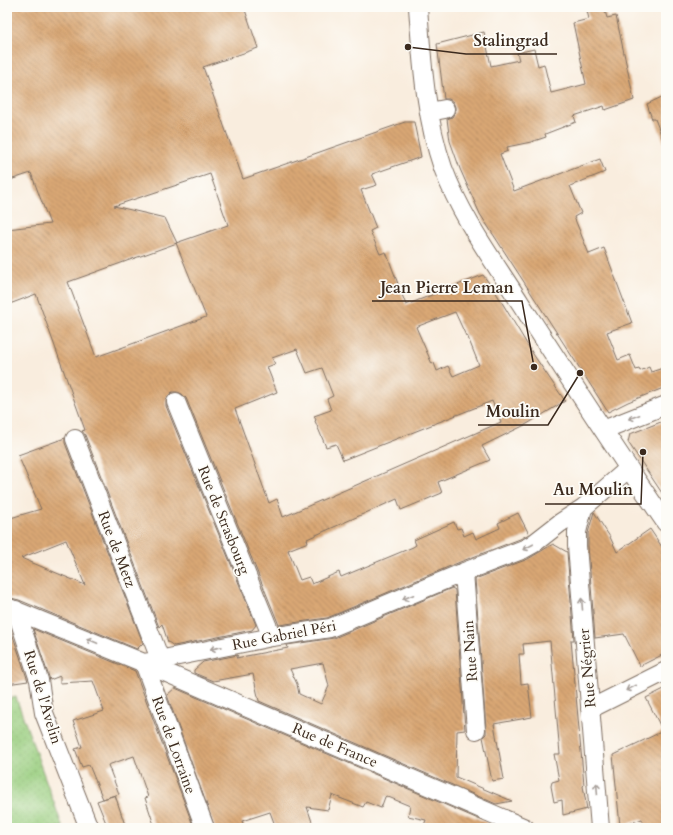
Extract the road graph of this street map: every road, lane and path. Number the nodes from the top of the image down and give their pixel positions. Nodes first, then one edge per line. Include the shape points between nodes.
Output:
1 (418, 7) edge
2 (176, 402) dead end
3 (666, 405) edge
4 (603, 430) junction
5 (75, 439) dead end
6 (628, 469) junction
7 (583, 508) junction
8 (666, 523) edge
9 (546, 534) junction
10 (578, 553) junction
11 (464, 572) junction
12 (11, 608) edge
13 (272, 637) junction
14 (152, 661) junction
15 (666, 671) edge
16 (590, 709) junction
17 (476, 730) dead end
18 (89, 828) edge
19 (205, 828) edge
20 (525, 828) edge
21 (600, 828) edge

1 - 4 street via 437,110 444,168 457,201
2 - 13 street, Rue de Strasbourg
3 -> 4 street
4 - 6 street
5 - 14 street, Rue de Metz
6 - 7 street, Rue Gabriel Péri
6 - 8 street
7 - 9 street, Rue Gabriel Péri
7 - 10 street, Rue Négrier via 577,532
9 - 10 street via 566,540
9 -> 11 street, Rue Gabriel Péri via 524,549
16 -> 10 street, Rue Négrier
11 -> 13 street, Rue Gabriel Péri via 330,628
11 - 17 street, Rue Nain
14 -> 12 street
12 - 18 street, Rue de l'Avelin via 39,680 44,713
13 -> 14 street, Rue Gabriel Péri
14 - 19 street, Rue de Lorraine
14 - 20 street, Rue de France
15 -> 16 street
21 -> 16 street, Rue Négrier

